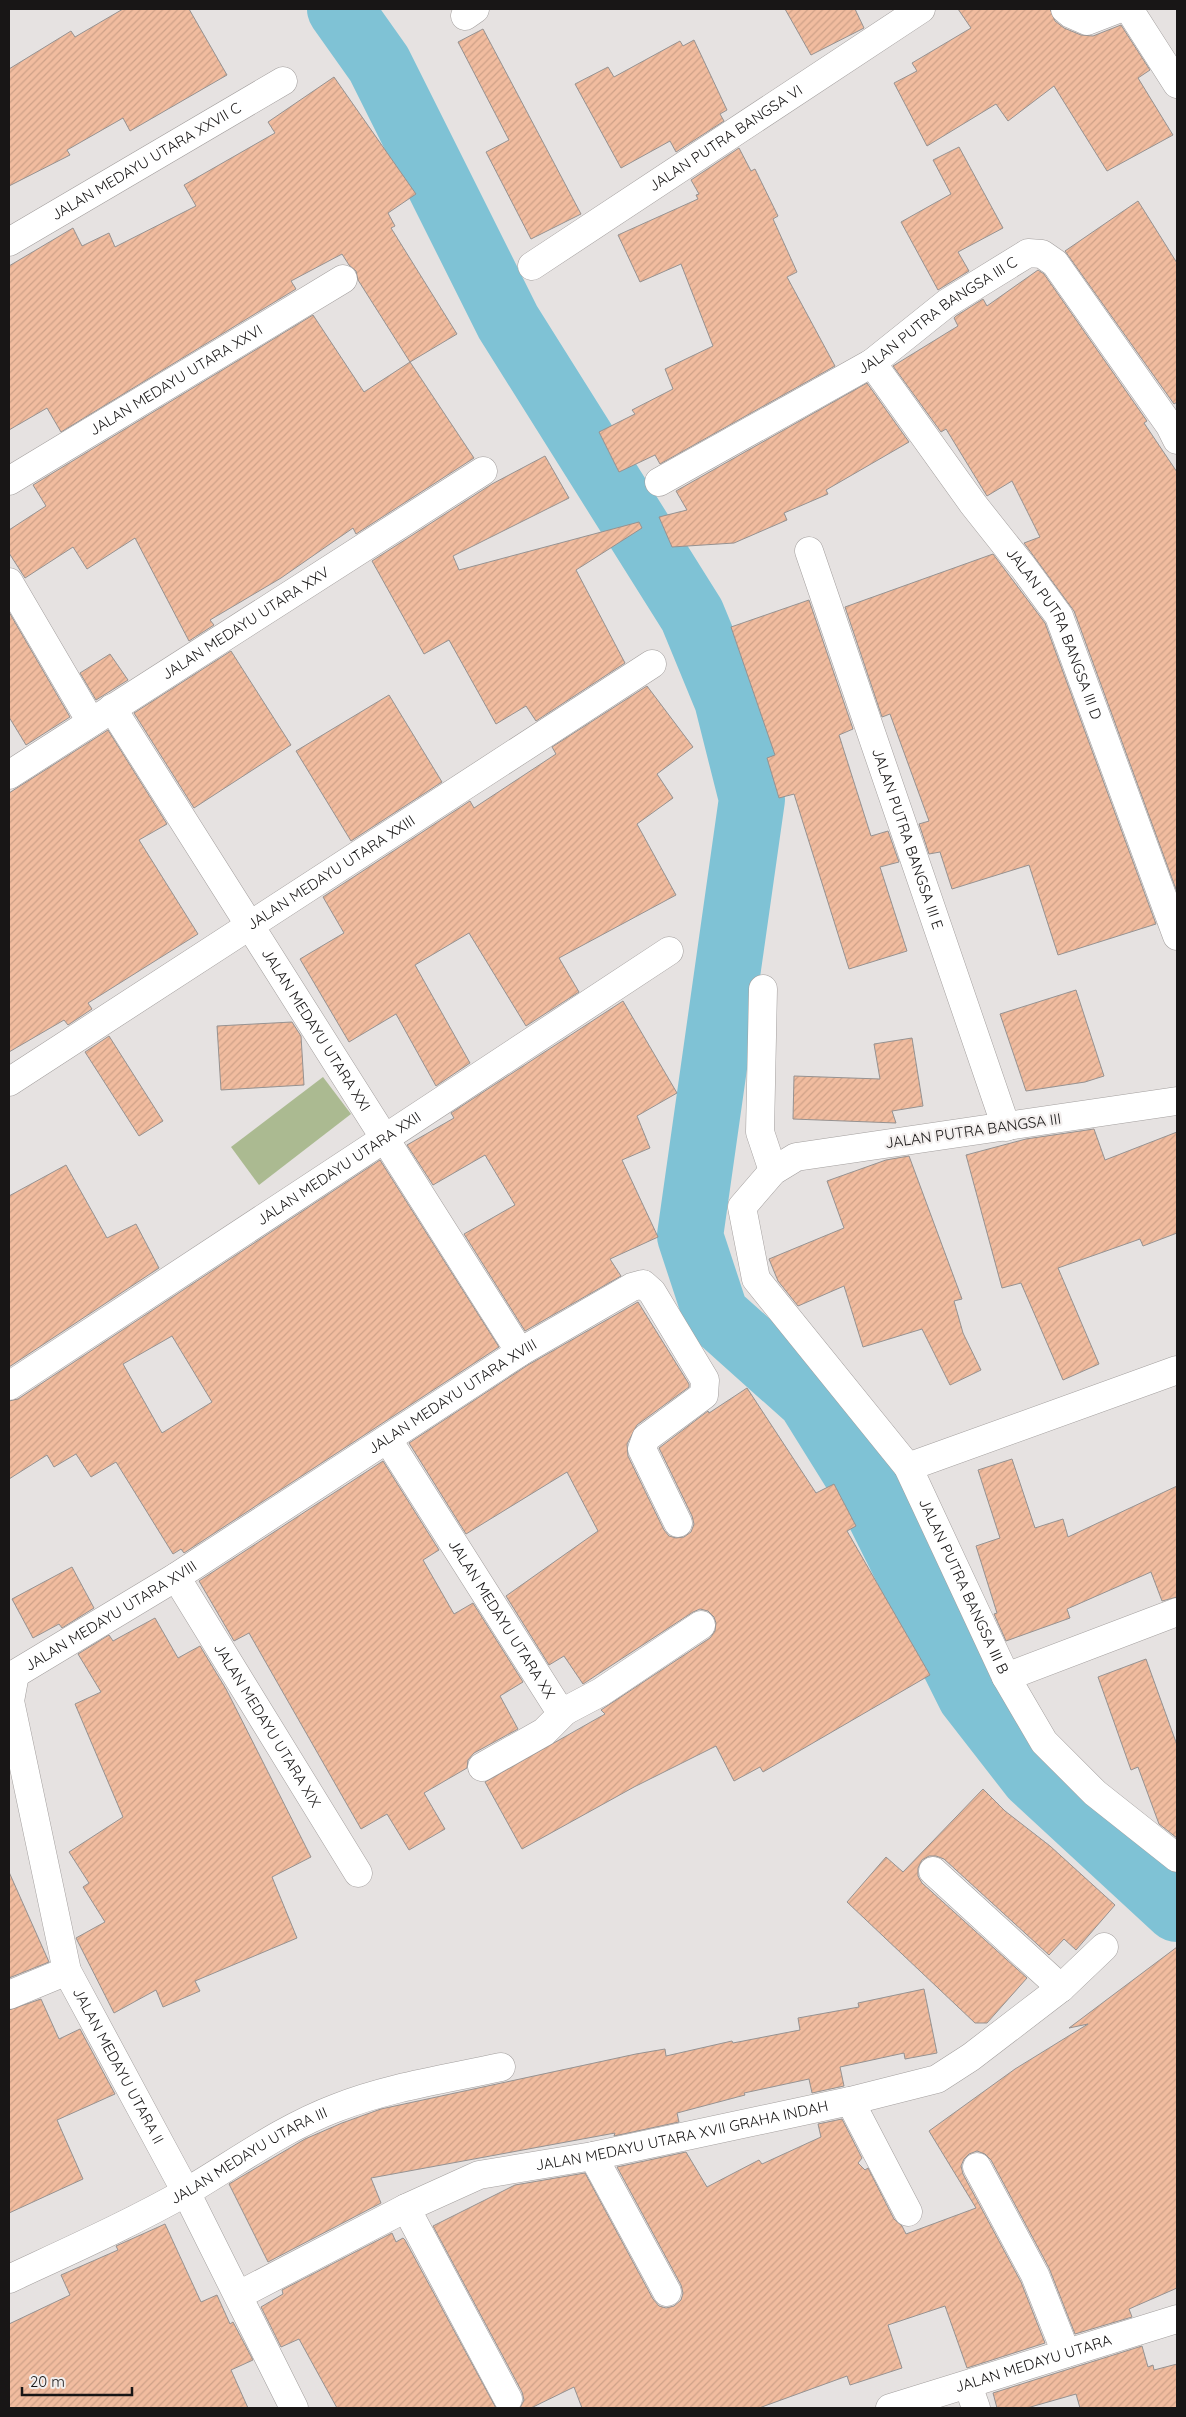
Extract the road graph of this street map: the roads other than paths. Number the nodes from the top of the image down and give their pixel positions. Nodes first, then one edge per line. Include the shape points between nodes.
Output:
1 (921, 9) edge
2 (1065, 9) edge
3 (1118, 9) edge
4 (1129, 9) edge
5 (283, 81) dead end
6 (1177, 84) edge
7 (9, 242) edge
8 (532, 266) dead end
9 (342, 279) dead end
10 (872, 363) junction
11 (1177, 440) edge
12 (483, 471) dead end
13 (9, 481) edge
14 (659, 482) dead end
15 (809, 551) dead end
16 (9, 582) edge
17 (652, 664) dead end
18 (101, 715) junction
19 (9, 775) edge
20 (252, 926) junction
21 (1177, 936) edge
22 (669, 951) dead end
23 (763, 989) dead end
24 (9, 1082) edge
25 (1177, 1101) edge
26 (1006, 1127) junction
27 (385, 1137) junction
28 (773, 1171) junction
29 (520, 1352) junction
30 (1177, 1370) edge
31 (9, 1386) edge
32 (388, 1440) junction
33 (908, 1467) junction
34 (678, 1523) dead end
35 (176, 1577) junction
36 (1177, 1612) edge
37 (701, 1625) dead end
38 (12, 1668) edge
39 (1006, 1677) junction
40 (10, 1701) edge
41 (565, 1711) junction
42 (482, 1767) dead end
43 (1177, 1858) edge
44 (933, 1871) dead end
45 (358, 1873) dead end
46 (1104, 1947) dead end
47 (67, 1971) junction
48 (1061, 1988) junction
49 (9, 1995) edge
50 (501, 2067) dead end
51 (850, 2101) junction
52 (593, 2156) junction
53 (977, 2167) dead end
54 (186, 2192) junction
55 (406, 2208) junction
56 (908, 2212) dead end
57 (9, 2280) edge
58 (667, 2292) dead end
59 (239, 2295) junction
60 (1177, 2319) edge
61 (1066, 2354) junction
62 (972, 2396) edge
63 (508, 2400) dead end
64 (294, 2408) edge
65 (890, 2408) edge

1 - 8 street, JALAN PUTRA BANGSA VI
2 - 3 street via 1087,21
4 - 6 street
5 - 7 street, JALAN MEDAYU UTARA XXVII C
9 - 13 street, JALAN MEDAYU UTARA XXVI
10 - 11 street, JALAN PUTRA BANGSA III C via 947,303 1028,253 1042,254 1055,262
10 - 14 street, JALAN PUTRA BANGSA III C
10 - 21 street, JALAN PUTRA BANGSA III D via 972,504 1059,616
12 - 18 street, JALAN MEDAYU UTARA XXV
15 - 26 street, JALAN PUTRA BANGSA III E
16 - 18 street, JALAN MEDAYU UTARA XXI
17 - 20 street, JALAN MEDAYU UTARA XXIII
18 - 19 street, JALAN MEDAYU UTARA XXV
18 - 20 street, JALAN MEDAYU UTARA XXI
20 - 24 street, JALAN MEDAYU UTARA XXIII
20 - 27 street, JALAN MEDAYU UTARA XXI
22 - 27 street, JALAN MEDAYU UTARA XXII
23 - 28 street via 760,1132
25 - 26 street, JALAN PUTRA BANGSA III
26 - 28 street, JALAN PUTRA BANGSA III via 796,1157
27 - 29 street, JALAN MEDAYU UTARA XXI
27 - 31 street, JALAN MEDAYU UTARA XXII
28 - 33 street, JALAN PUTRA BANGSA III B via 742,1207 756,1279
29 - 32 street, JALAN MEDAYU UTARA XVIII
29 - 34 street, JALAN MEDAYU UTARA XVIII via 632,1287 643,1284 652,1292 706,1380 704,1395 646,1438 642,1449
30 - 33 street
32 - 35 street, JALAN MEDAYU UTARA XVIII
32 - 41 street, JALAN MEDAYU UTARA XX via 558,1708
33 - 39 street, JALAN PUTRA BANGSA III B
35 - 38 street, JALAN MEDAYU UTARA XVIII
35 - 45 street, JALAN MEDAYU UTARA XIX
36 - 39 street, JALAN PUTRA BANGSA III B
37 - 41 street, JALAN MEDAYU UTARA XX via 601,1692
38 - 40 street
39 - 43 street via 1044,1742 1094,1793
40 - 47 street, JALAN MEDAYU UTARA II
41 - 42 street via 544,1732
44 - 48 street
46 - 48 street, JALAN MEDAYU UTARA XVII GRAHA INDAH
47 - 49 street
47 - 54 street, JALAN MEDAYU UTARA II
48 - 51 street, JALAN MEDAYU UTARA XVII GRAHA INDAH via 937,2079
50 - 54 street, JALAN MEDAYU UTARA III via 376,2093 335,2108 291,2127
51 - 52 street, JALAN MEDAYU UTARA XVII GRAHA INDAH
51 - 56 street
52 - 55 street, JALAN MEDAYU UTARA XVII GRAHA INDAH via 479,2175
52 - 58 street
53 - 61 street via 1035,2275
54 - 57 street, JALAN MEDAYU UTARA III
54 - 59 street, JALAN MEDAYU UTARA II
55 - 59 street, JALAN MEDAYU UTARA XVII GRAHA INDAH
55 - 63 street
59 - 64 street, JALAN MEDAYU UTARA II
60 - 61 street, JALAN MEDAYU UTARA
61 - 62 street, JALAN MEDAYU UTARA
62 - 65 street, JALAN MEDAYU UTARA

